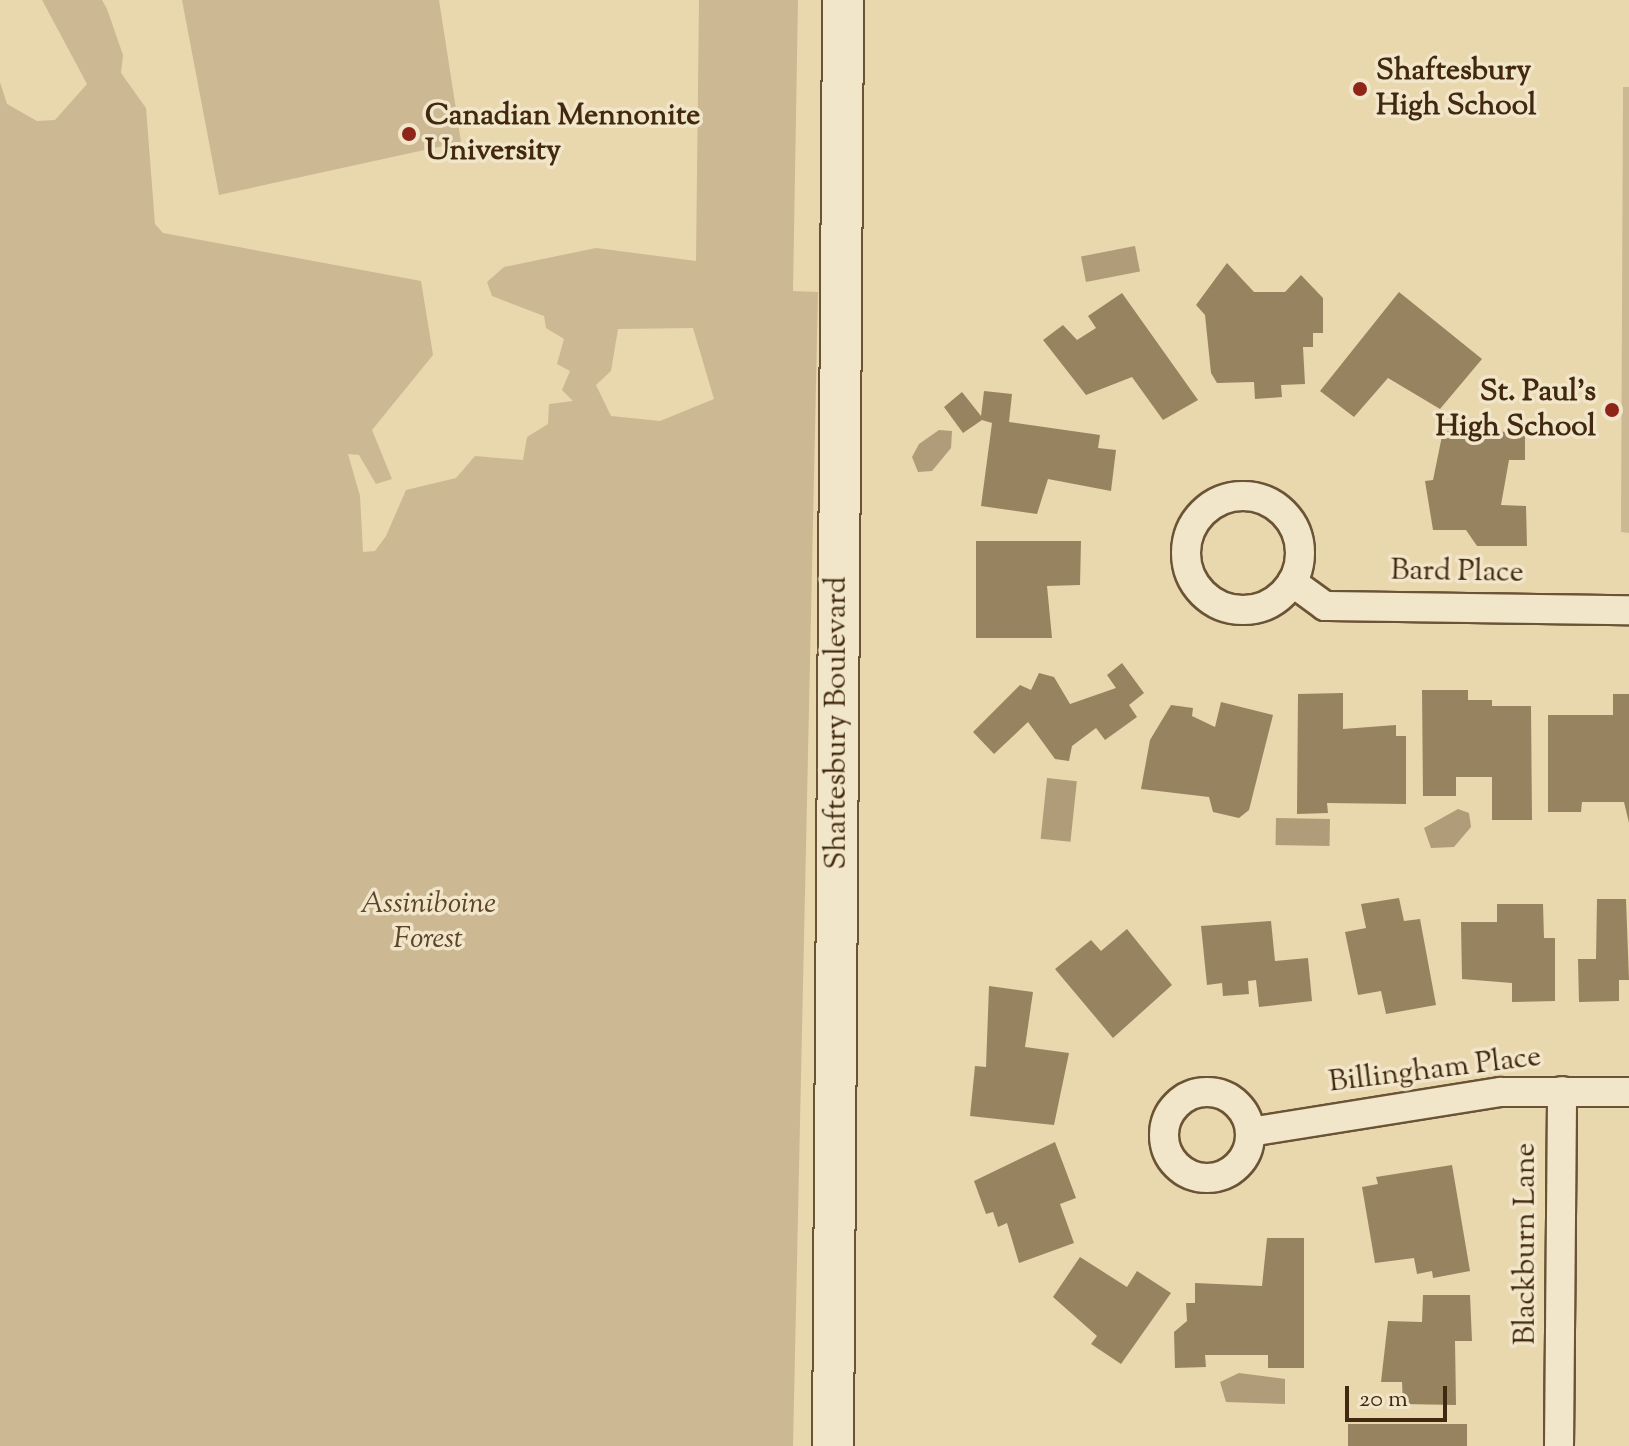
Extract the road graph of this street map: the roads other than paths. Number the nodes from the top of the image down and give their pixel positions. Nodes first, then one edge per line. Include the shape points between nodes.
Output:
1 (843, 0) edge
2 (1292, 582) junction
3 (1629, 610) edge
4 (1562, 1091) junction
5 (1629, 1092) edge
6 (1250, 1132) dead end
7 (833, 1446) edge
8 (1559, 1446) edge

1 - 7 street, Shaftesbury Boulevard
2 - 2 street via 1301,556 1297,533 1272,503 1233,496 1201,514 1190,531 1188,570 1218,605 1258,609
2 - 3 street, Bard Place via 1325,606
4 - 5 street, Billingham Place
4 - 6 street, Billingham Place via 1501,1092
4 - 8 street, Blackburn Lane

